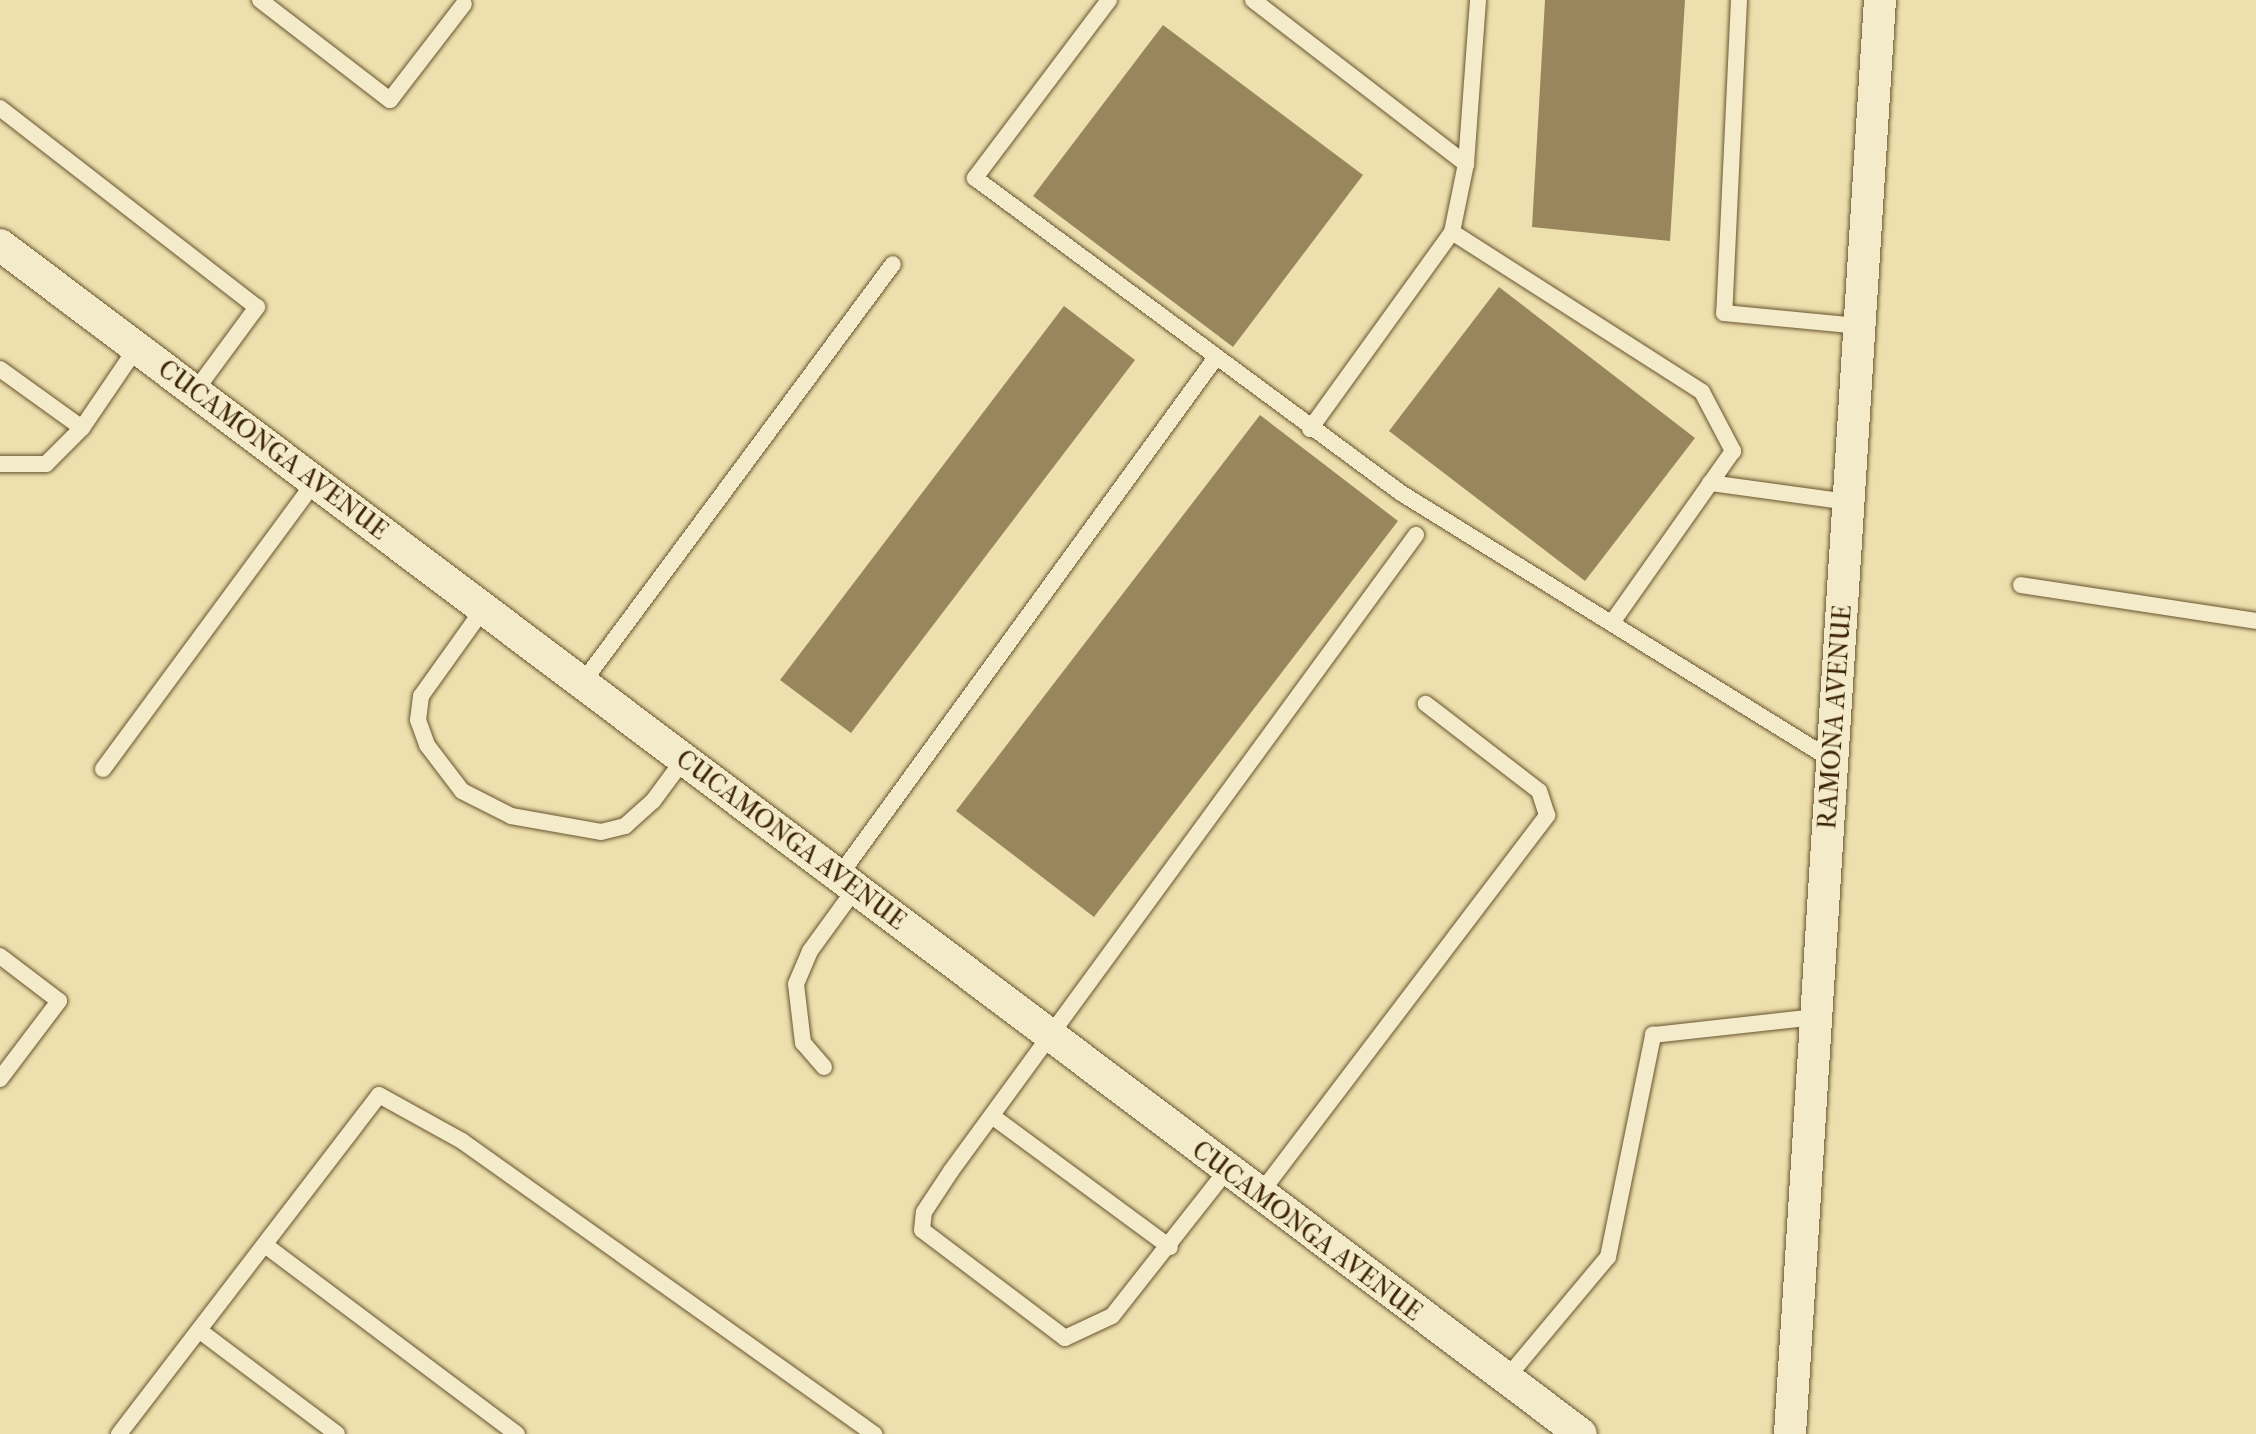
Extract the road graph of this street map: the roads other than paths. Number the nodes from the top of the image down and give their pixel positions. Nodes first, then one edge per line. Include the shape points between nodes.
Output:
1 (260, 0) edge
2 (1109, 0) edge
3 (1253, 0) edge
4 (1478, 0) edge
5 (1739, 0) edge
6 (1880, 0) edge
7 (464, 4) dead end
8 (0, 108) edge
9 (1466, 164) junction
10 (1452, 232) junction
11 (0, 245) edge
12 (893, 264) dead end
13 (1860, 326) junction
14 (137, 347) junction
15 (1214, 360) junction
16 (0, 369) edge
17 (195, 391) junction
18 (82, 428) junction
19 (1310, 429) junction
20 (0, 464) edge
21 (315, 481) junction
22 (1710, 483) junction
23 (1849, 502) junction
24 (1416, 535) dead end
25 (2021, 585) dead end
26 (484, 608) junction
27 (1614, 620) junction
28 (2256, 621) edge
29 (583, 682) junction
30 (1426, 704) dead end
31 (684, 759) junction
32 (1832, 760) junction
33 (103, 769) dead end
34 (847, 882) junction
35 (0, 956) edge
36 (1817, 1017) junction
37 (1051, 1037) junction
38 (824, 1067) dead end
39 (0, 1079) edge
40 (992, 1116) junction
41 (1227, 1170) junction
42 (1259, 1195) junction
43 (265, 1245) junction
44 (1170, 1247) junction
45 (200, 1331) junction
46 (1505, 1380) junction
47 (119, 1434) edge
48 (337, 1434) edge
49 (517, 1434) edge
50 (874, 1434) edge
51 (1581, 1434) edge
52 (1790, 1434) edge

1 - 7 lane via 390,100
2 - 15 lane via 975,178
3 - 9 lane
4 - 9 lane
5 - 13 lane via 1724,313
6 - 13 street, RAMONA AVENUE
8 - 17 lane via 257,307
9 - 10 lane
10 - 19 lane
10 - 22 lane via 1702,392 1733,451
11 - 14 street, CUCAMONGA AVENUE
12 - 29 lane
13 - 23 street, RAMONA AVENUE
14 - 17 street, CUCAMONGA AVENUE
14 - 18 lane
15 - 19 lane
15 - 34 lane
16 - 18 lane
17 - 21 street, CUCAMONGA AVENUE
18 - 20 lane via 46,464
19 - 27 lane via 1573,604
21 - 26 street, CUCAMONGA AVENUE
21 - 33 lane
22 - 23 lane
22 - 27 lane
23 - 32 street, RAMONA AVENUE
24 - 37 lane
25 - 28 lane
26 - 29 street, CUCAMONGA AVENUE
26 - 31 lane via 421,696 418,720 427,745 462,791 511,816 601,832 625,826 653,801
27 - 32 lane
29 - 31 street, CUCAMONGA AVENUE
30 - 42 lane via 1539,791 1547,815
31 - 34 street, CUCAMONGA AVENUE
32 - 36 street, RAMONA AVENUE
34 - 37 street, CUCAMONGA AVENUE
34 - 38 lane via 796,984 803,1043
35 - 39 lane via 59,1001
36 - 46 lane via 1653,1035 1608,1257
36 - 52 street, RAMONA AVENUE
37 - 40 lane
37 - 41 street, CUCAMONGA AVENUE
40 - 44 lane
40 - 44 lane via 924,1212 922,1230 1065,1338 1112,1316
41 - 42 street, CUCAMONGA AVENUE
41 - 44 lane
42 - 46 street, CUCAMONGA AVENUE
43 - 45 lane
43 - 49 lane
43 - 50 lane via 379,1095 462,1141
45 - 47 lane
45 - 48 lane
46 - 51 street, CUCAMONGA AVENUE

